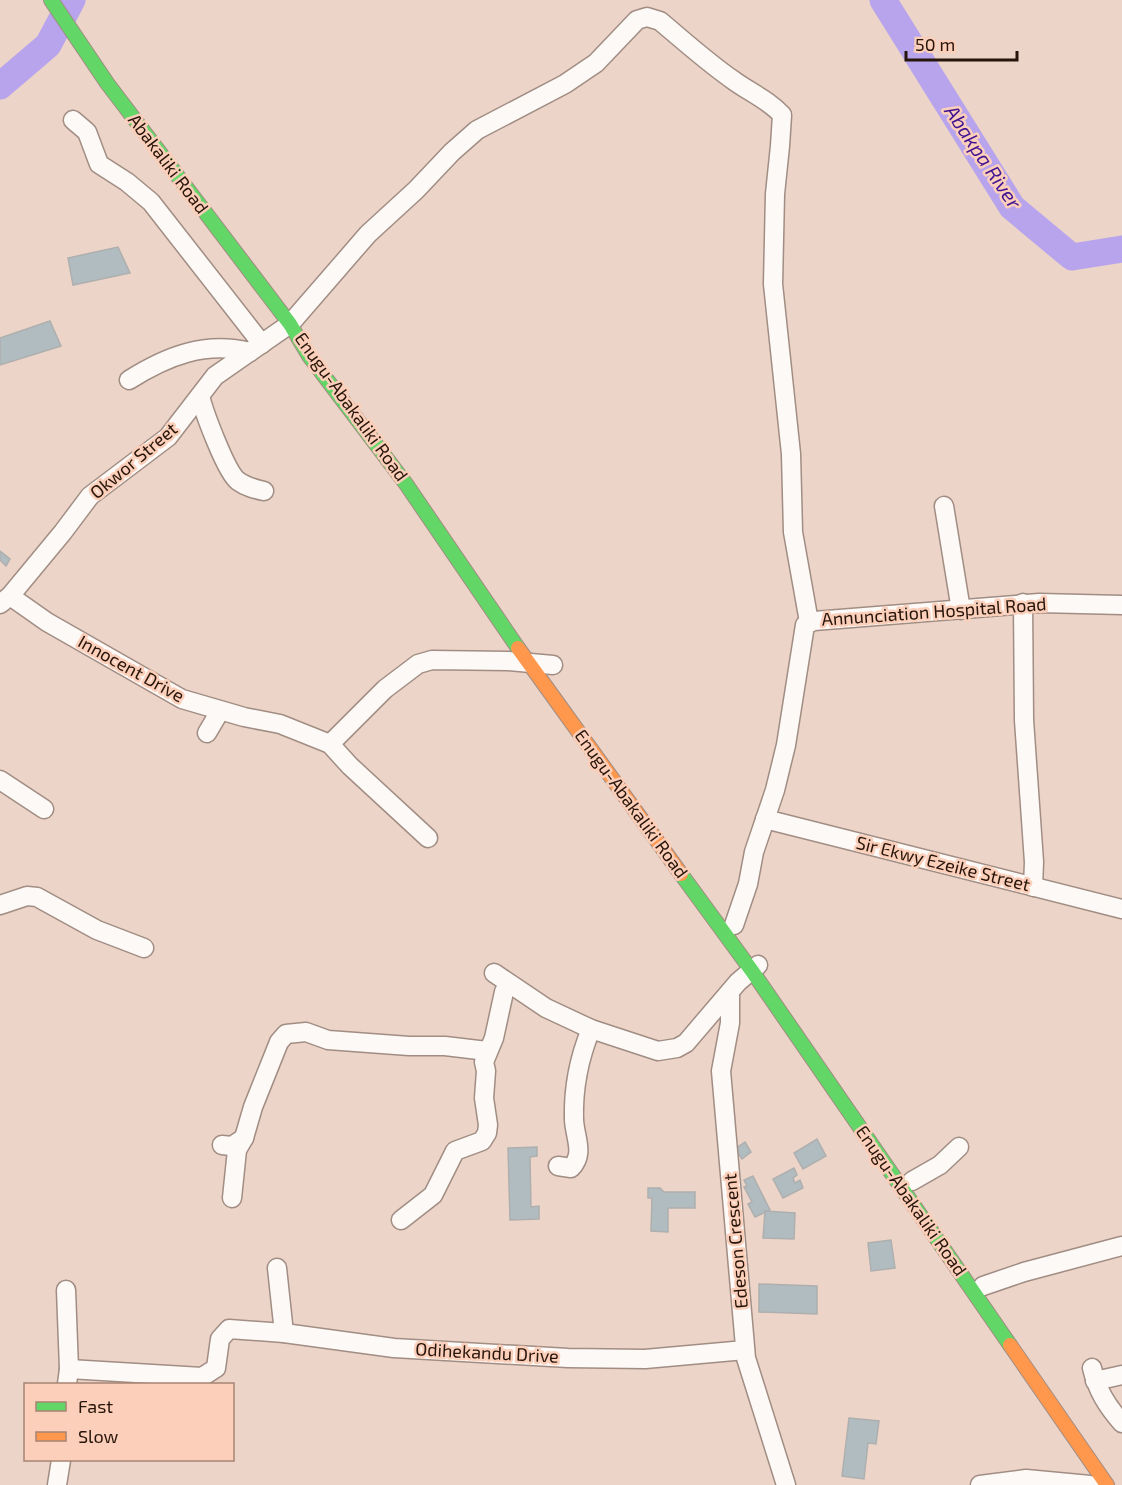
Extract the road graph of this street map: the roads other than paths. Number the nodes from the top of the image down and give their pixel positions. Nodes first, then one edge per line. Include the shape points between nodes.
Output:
1 (51, 0) edge
2 (73, 120) dead end
3 (290, 324) junction
4 (318, 344) dead end
5 (256, 348) junction
6 (129, 380) dead end
7 (200, 396) junction
8 (264, 491) dead end
9 (944, 506) dead end
10 (5, 600) edge
11 (1023, 603) junction
12 (1122, 605) edge
13 (961, 610) junction
14 (809, 622) junction
15 (548, 665) junction
16 (220, 711) junction
17 (207, 734) dead end
18 (330, 744) junction
19 (0, 780) edge
20 (44, 809) dead end
21 (765, 819) junction
22 (428, 838) dead end
23 (707, 887) dead end
24 (1033, 887) junction
25 (0, 905) edge
26 (1122, 909) edge
27 (734, 925) junction
28 (144, 948) dead end
29 (756, 967) junction
30 (730, 992) junction
31 (591, 1029) junction
32 (488, 1051) junction
33 (244, 1138) junction
34 (222, 1145) dead end
35 (959, 1147) dead end
36 (558, 1166) dead end
37 (912, 1181) junction
38 (232, 1198) dead end
39 (401, 1220) dead end
40 (1122, 1246) edge
41 (277, 1268) dead end
42 (983, 1286) junction
43 (66, 1290) dead end
44 (284, 1333) junction
45 (745, 1350) junction
46 (1122, 1375) edge
47 (68, 1377) edge
48 (1122, 1423) edge
49 (61, 1461) edge
50 (57, 1485) edge
51 (786, 1485) edge
52 (980, 1485) edge
53 (1090, 1485) edge
54 (1107, 1485) edge
55 (1120, 1485) edge

1 - 3 highway, Abakaliki Road via 107,83
2 - 5 street via 87,132 102,168 128,182 151,202
3 - 4 highway, Enugu-Abakaliki Road
3 - 5 street, Okwor Street
3 - 14 street, Okwor Street via 368,234 477,130 565,84 596,63 637,20 648,17 660,21 782,116 773,284 791,454 793,532
3 - 15 highway, Enugu-Abakaliki Road via 309,356
5 - 6 street via 224,346 188,352 153,365
5 - 7 street, Okwor Street via 214,376
7 - 8 street via 204,413 236,480
7 - 10 street, Okwor Street via 168,436 90,496
9 - 13 street
10 - 16 street, Innocent Drive via 182,699
11 - 12 street, Annunciation Hospital Road
11 - 13 street, Annunciation Hospital Road
11 - 24 street via 1024,720
13 - 14 street, Annunciation Hospital Road
14 - 21 street, Annunciation Hospital Road via 802,636 786,745
15 - 18 street via 432,660 418,664 385,689
15 - 29 highway, Enugu-Abakaliki Road via 555,701
16 - 17 street
16 - 18 street, Innocent Drive via 280,724
18 - 22 street
19 - 20 street
21 - 24 street, Sir Ekwy Ezeike Street
21 - 27 street, Annunciation Hospital Road
23 - 27 highway, Enugu-Abakaliki Road
24 - 26 street, Sir Ekwy Ezeike Street
25 - 28 street via 27,896 37,897 97,930
27 - 29 highway, Enugu-Abakaliki Road
29 - 30 street
29 - 37 highway, Enugu-Abakaliki Road
29 - 54 highway, Enugu-Abakaliki Road
30 - 31 street via 687,1043 676,1048 658,1051
30 - 45 street, Edeson Crescent via 721,1071
31 - 32 street via 546,1008 501,978 504,992
31 - 36 street via 576,1079 574,1120 580,1153 571,1168
32 - 33 street via 328,1040 306,1032 286,1034 279,1042
32 - 39 street via 484,1062 488,1125 485,1138 455,1150 433,1195
33 - 34 street via 232,1146
33 - 38 street via 237,1150
35 - 37 street via 940,1166
37 - 42 highway, Enugu-Abakaliki Road
40 - 42 street
41 - 44 street
42 - 55 highway, Enugu-Abakaliki Road
43 - 47 street
44 - 45 street, Odihekandu Drive via 394,1348 568,1358 645,1359
44 - 47 street, Odihekandu Drive via 229,1329 220,1339 216,1368 202,1377
45 - 51 street, Edeson Crescent
46 - 48 street via 1093,1374 1106,1405
49 - 50 street
52 - 53 street via 1026,1479

